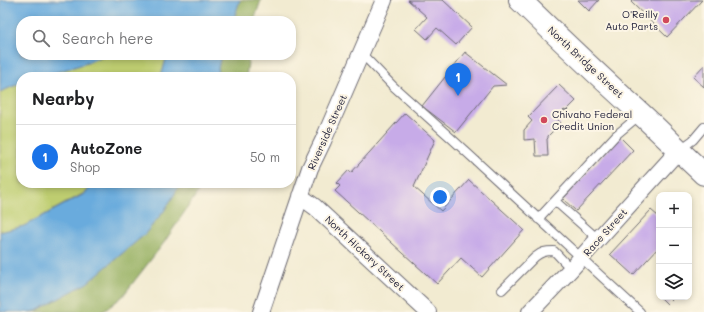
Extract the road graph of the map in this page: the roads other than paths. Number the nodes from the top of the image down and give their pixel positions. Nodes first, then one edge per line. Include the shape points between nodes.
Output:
1 (384, 0) edge
2 (520, 0) edge
3 (361, 53) junction
4 (641, 114) junction
5 (704, 127) edge
6 (678, 151) junction
7 (704, 174) edge
8 (300, 196) junction
9 (555, 201) junction
10 (538, 219) junction
11 (598, 239) junction
12 (576, 263) junction
13 (502, 290) dead end
14 (261, 312) edge
15 (428, 312) edge
16 (530, 312) edge
17 (640, 312) edge

1 - 3 street, Riverside Street
2 - 4 main road, North Bridge Street
3 - 8 street, Riverside Street
3 - 10 lane via 393,86
4 - 6 main road, North Bridge Street
4 - 9 lane via 616,135
5 - 6 lane via 693,140
6 - 7 main road, North Bridge Street
6 - 11 street, Race Street
8 - 14 street, Riverside Street
8 - 15 street, North Hickory Street
9 - 10 lane
9 - 11 lane
10 - 12 lane
11 - 12 street, Race Street
12 - 13 lane via 554,251 540,253
12 - 16 street, Race Street
12 - 17 lane

